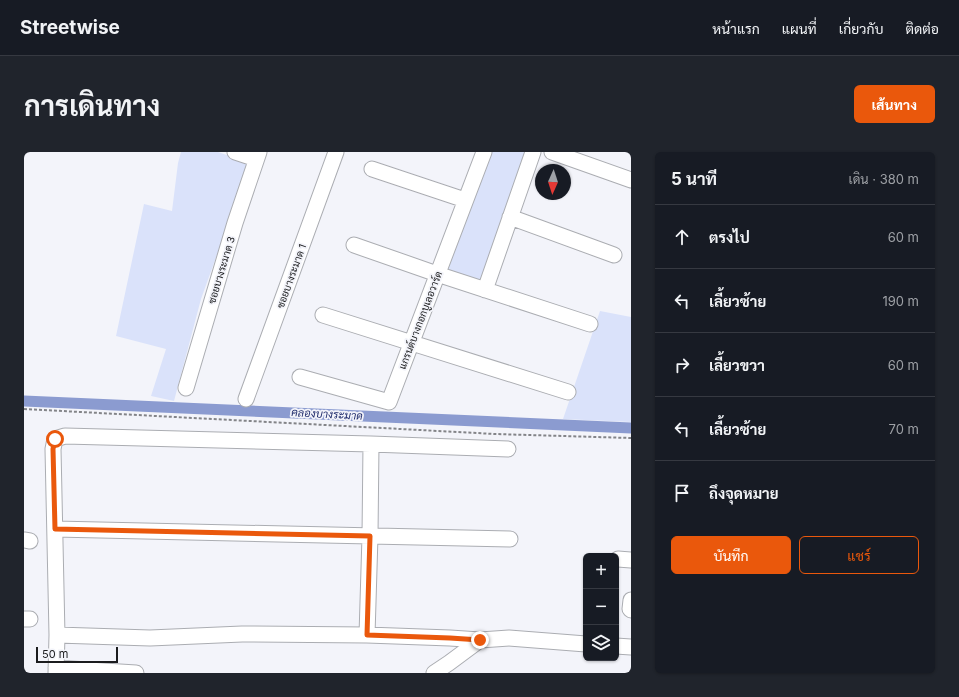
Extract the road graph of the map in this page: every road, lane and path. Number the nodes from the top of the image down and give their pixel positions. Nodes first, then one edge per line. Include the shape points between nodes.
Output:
1 (235, 152) edge
2 (336, 152) edge
3 (484, 152) edge
4 (532, 152) edge
5 (552, 152) edge
6 (258, 155) edge
7 (372, 169) dead end
8 (631, 180) edge
9 (465, 200) junction
10 (510, 217) junction
11 (354, 245) dead end
12 (614, 255) dead end
13 (437, 274) junction
14 (485, 290) junction
15 (323, 315) dead end
16 (590, 324) dead end
17 (412, 343) junction
18 (300, 377) dead end
19 (186, 388) dead end
20 (568, 392) dead end
21 (246, 399) dead end
22 (24, 409) edge
23 (631, 438) edge
24 (371, 444) junction
25 (508, 449) dead end
26 (55, 529) junction
27 (370, 536) junction
28 (510, 539) dead end
29 (631, 600) edge
30 (631, 610) edge
31 (57, 635) junction
32 (367, 635) junction
33 (480, 640) junction
34 (583, 644) edge
35 (619, 646) edge
36 (631, 647) edge
37 (56, 670) edge
38 (136, 673) edge
39 (434, 673) edge

1 - 6 street
2 - 21 street, ซอยบางระมาด 1
3 - 9 street, แกรนด์บางกอกบูเลอวาร์ด
4 - 10 street
5 - 8 street
6 - 19 street, ซอยบางระมาด 3
7 - 9 street
9 - 13 street, แกรนด์บางกอกบูเลอวาร์ด
10 - 12 street
10 - 14 street
11 - 13 street
13 - 14 street
13 - 17 street, แกรนด์บางกอกบูเลอวาร์ด
14 - 16 street
15 - 17 street
17 - 18 street, แกรนด์บางกอกบูเลอวาร์ด via 389,402
17 - 20 street
22 - 23 path via 495,434
24 - 25 street
24 - 26 street via 65,436 55,439 53,449
24 - 27 street
26 - 27 street
26 - 31 street
27 - 28 street
27 - 32 street
29 - 30 street
31 - 32 street via 150,638 242,634
31 - 37 street
32 - 33 street
33 - 34 street via 509,638
33 - 39 street
35 - 36 street
37 - 38 street

